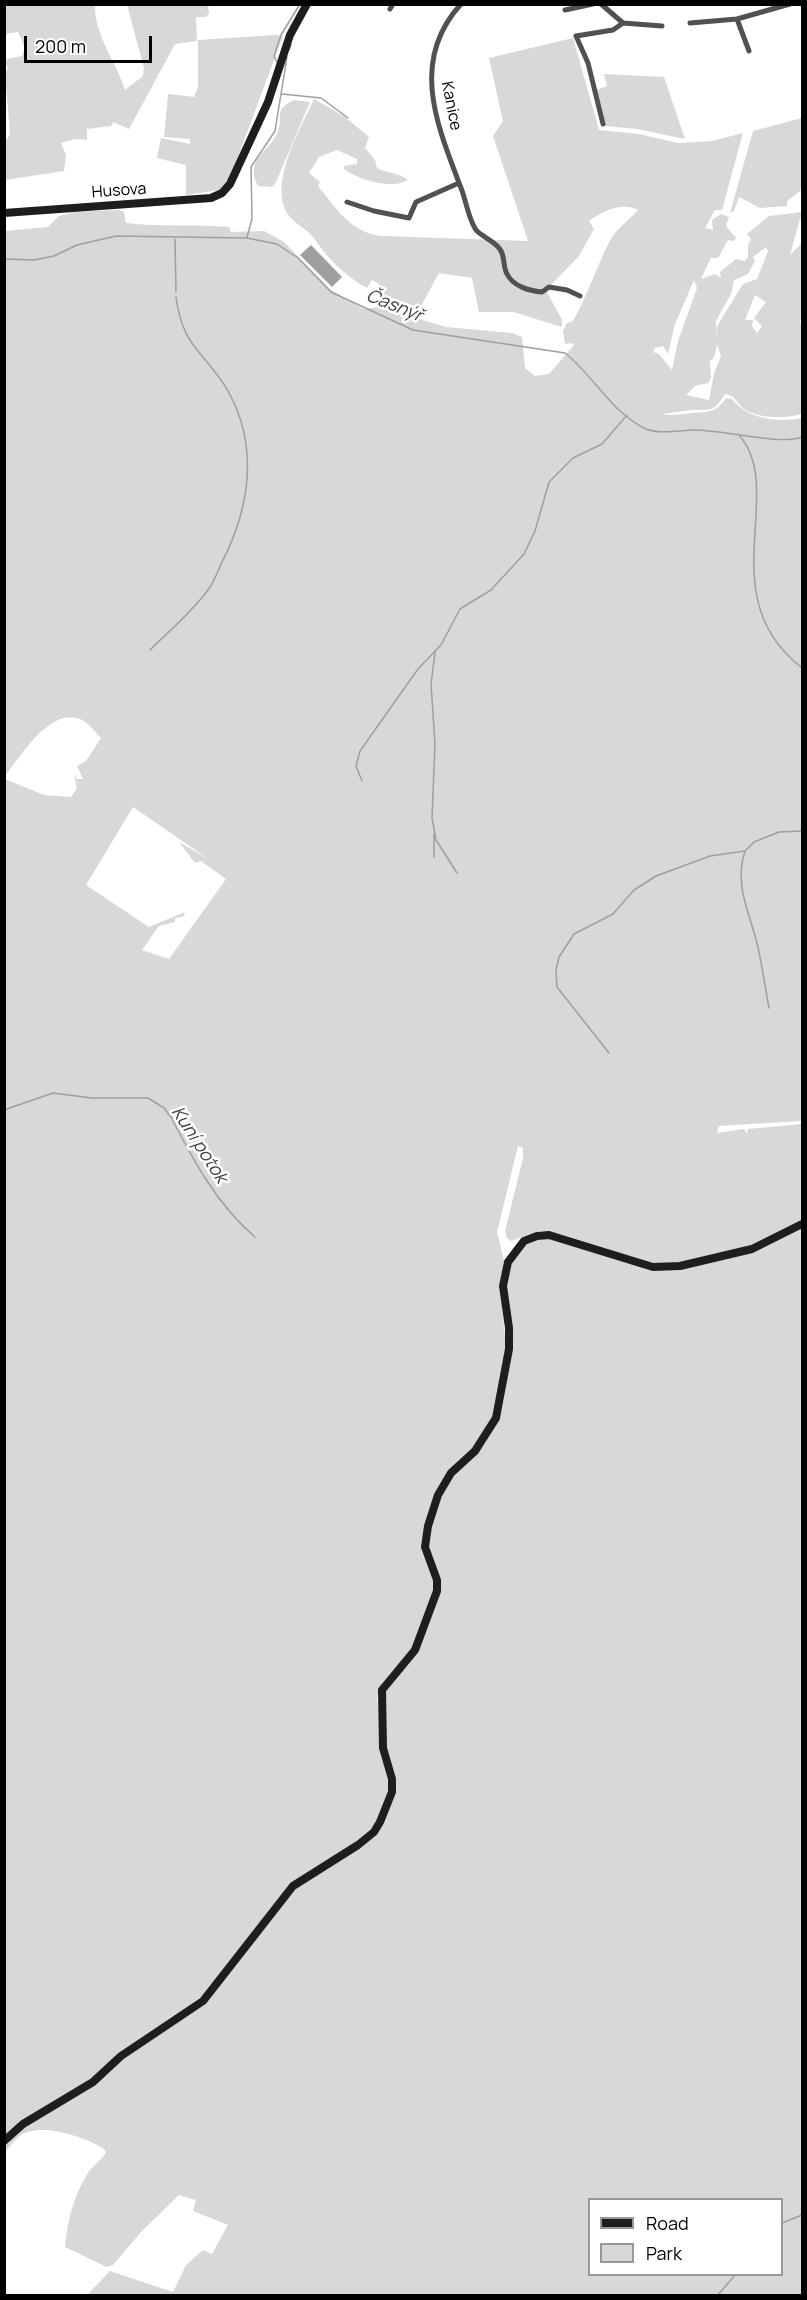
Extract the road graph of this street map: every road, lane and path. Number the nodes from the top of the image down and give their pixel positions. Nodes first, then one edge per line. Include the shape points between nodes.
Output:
1 (307, 4) edge
2 (461, 4) edge
3 (593, 4) edge
4 (601, 4) edge
5 (789, 4) edge
6 (566, 10) dead end
7 (737, 19) junction
8 (623, 22) junction
9 (690, 23) dead end
10 (662, 26) dead end
11 (749, 51) dead end
12 (603, 124) dead end
13 (459, 183) junction
14 (347, 202) dead end
15 (4, 213) edge
16 (580, 296) dead end
17 (802, 1224) edge
18 (4, 2140) edge

1 - 15 main road, Husova via 290,35 268,102 230,184 222,193 211,198
2 - 13 street, Kanice via 436,43 431,82 434,107
3 - 6 street
4 - 8 street
5 - 7 street
7 - 9 street
7 - 11 street
8 - 10 street
8 - 12 street via 613,30 576,36 588,63
13 - 14 street via 416,202 409,218
13 - 16 street, Kanice via 476,231 501,250 507,274 531,291 542,292 549,287
17 - 18 main road via 752,1249 668,1268 549,1235 529,1238 516,1248 503,1279 509,1349 498,1411 484,1440 456,1467 438,1495 425,1547 437,1591 415,1650 382,1690 383,1748 393,1792 380,1822 358,1845 293,1886 202,2001 128,2051 93,2082 23,2124

